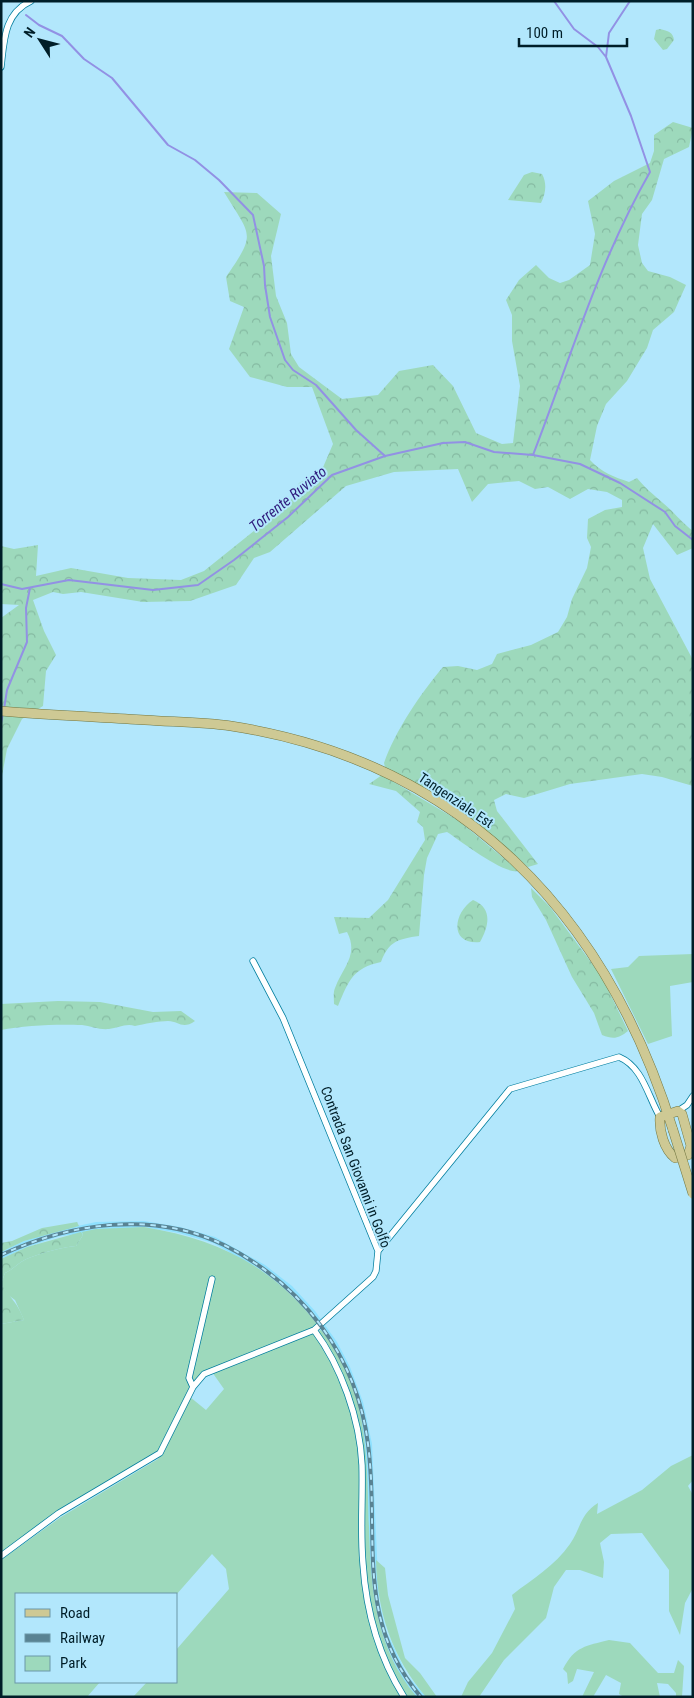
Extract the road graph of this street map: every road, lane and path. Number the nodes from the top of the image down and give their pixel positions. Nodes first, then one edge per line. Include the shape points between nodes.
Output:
1 (31, 1) edge
2 (1, 67) edge
3 (1, 711) edge
4 (253, 961) dead end
5 (693, 1096) edge
6 (678, 1111) junction
7 (664, 1115) junction
8 (693, 1194) edge
9 (378, 1251) junction
10 (212, 1279) dead end
11 (314, 1330) junction
12 (193, 1387) junction
13 (1, 1556) edge
14 (404, 1697) edge

1 - 2 street via 22,5 10,19
3 - 7 main road, Tangenziale Est via 230,726 318,746 376,767 428,796 493,842 524,869 553,901 603,968 647,1055
4 - 9 street, Contrada San Giovanni in Golfo via 290,1033
5 - 6 street
6 - 7 main road
6 - 7 main road via 682,1114 691,1146 688,1155 675,1158 670,1154 659,1126
7 - 8 main road, Tangenziale Est, bridge via 673,1130
7 - 9 street via 640,1074 632,1064 619,1057 510,1089
9 - 11 street, Contrada San Giovanni in Golfo via 376,1271 372,1277
10 - 12 street via 189,1378
11 - 12 street, Contrada San Giovanni in Golfo via 204,1374
11 - 14 street via 328,1349 350,1402 362,1463 363,1564 367,1593 379,1647
12 - 13 street, Contrada San Giovanni in Golfo via 160,1453 60,1514

